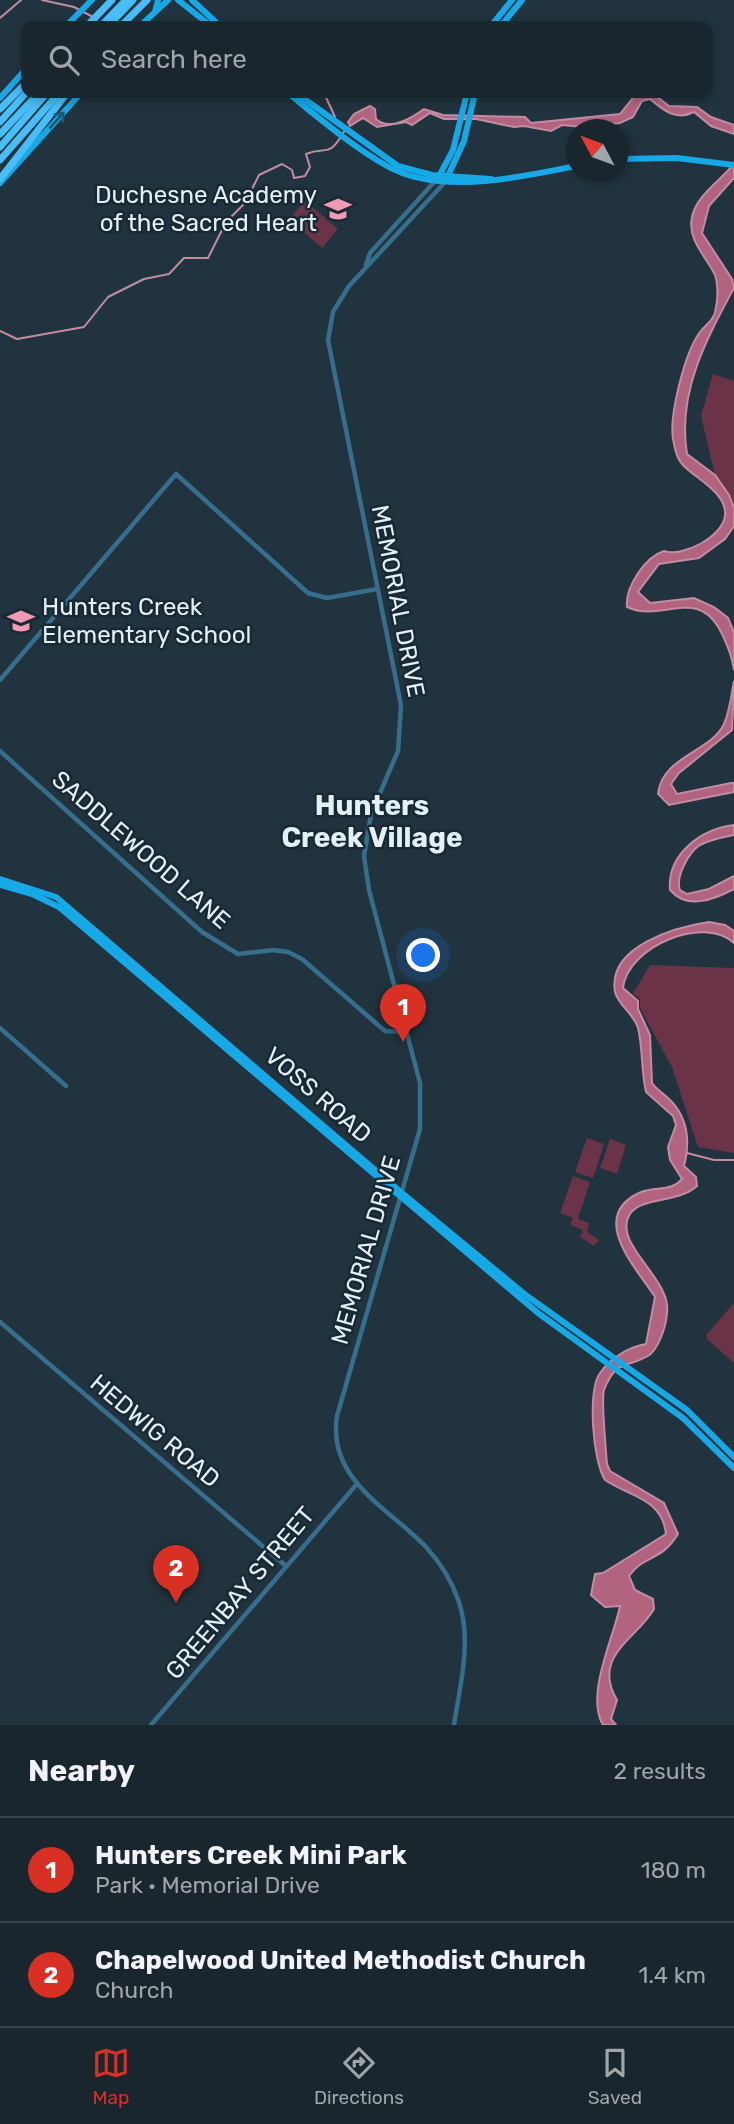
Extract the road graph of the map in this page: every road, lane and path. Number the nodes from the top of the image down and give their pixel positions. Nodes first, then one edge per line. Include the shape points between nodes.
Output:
1 (91, 0) edge
2 (112, 0) edge
3 (126, 0) edge
4 (133, 0) edge
5 (147, 0) edge
6 (158, 0) edge
7 (168, 0) edge
8 (178, 0) edge
9 (192, 0) edge
10 (512, 0) edge
11 (522, 0) edge
12 (154, 13) junction
13 (72, 21) edge
14 (92, 21) edge
15 (106, 21) edge
16 (113, 21) edge
17 (126, 21) edge
18 (146, 21) edge
19 (209, 21) edge
20 (211, 21) edge
21 (495, 21) edge
22 (505, 21) edge
23 (21, 75) edge
24 (21, 88) edge
25 (0, 98) edge
26 (22, 98) edge
27 (34, 98) edge
28 (43, 98) edge
29 (55, 98) edge
30 (63, 98) edge
31 (76, 98) edge
32 (296, 98) edge
33 (302, 98) edge
34 (466, 98) edge
35 (474, 98) edge
36 (0, 109) edge
37 (320, 114) junction
38 (0, 122) edge
39 (0, 134) edge
40 (0, 147) edge
41 (629, 158) edge
42 (0, 160) edge
43 (734, 165) edge
44 (566, 168) edge
45 (443, 177) junction
46 (0, 181) edge
47 (366, 265) junction
48 (377, 589) junction
49 (0, 680) edge
50 (0, 751) edge
51 (0, 879) edge
52 (0, 886) edge
53 (61, 905) junction
54 (0, 1028) edge
55 (406, 1032) junction
56 (66, 1086) dead end
57 (401, 1196) junction
58 (554, 1321) junction
59 (0, 1322) edge
60 (660, 1391) junction
61 (659, 1401) junction
62 (734, 1457) edge
63 (734, 1468) edge
64 (356, 1485) junction
65 (286, 1566) junction
66 (151, 1725) edge
67 (454, 1725) edge

1 - 13 main road
2 - 14 highway
3 - 15 highway
4 - 16 highway
5 - 17 highway
6 - 12 main road
7 - 12 main road
8 - 19 main road
9 - 20 main road
10 - 21 main road
11 - 22 main road
12 - 18 main road
23 - 25 main road
24 - 36 highway
26 - 38 highway
27 - 39 highway
28 - 40 highway
29 - 42 highway
30 - 46 highway
46 -> 31 main road
32 - 37 main road
33 - 37 main road
34 - 45 main road, MEMORIAL DRIVE
35 - 45 main road, MEMORIAL DRIVE via 468,127
37 - 45 main road via 401,173
41 - 43 main road
44 - 45 main road via 493,180
45 - 47 street, MEMORIAL DRIVE
45 - 47 street, MEMORIAL DRIVE via 370,253
47 - 48 street, MEMORIAL DRIVE via 340,297 328,340
48 - 49 street via 327,598 306,592 176,474
48 - 55 street, MEMORIAL DRIVE via 402,729 398,751 366,828 364,856
50 - 55 street, SADDLEWOOD LANE via 219,944 238,954 288,952 385,1031
51 - 53 main road, VOSS ROAD via 45,892
52 - 53 main road, VOSS ROAD
53 - 57 main road, VOSS ROAD
54 - 56 street
55 - 57 street, MEMORIAL DRIVE via 420,1083 422,1112
57 - 58 main road, VOSS ROAD
57 - 64 street, MEMORIAL DRIVE via 335,1426 342,1460
58 - 60 main road, VOSS ROAD
58 - 61 main road, VOSS ROAD
59 - 65 street, HEDWIG ROAD
60 - 61 main road
60 - 62 main road, VOSS ROAD via 703,1424
61 - 63 main road, VOSS ROAD via 698,1430
64 - 65 street, GREENBAY STREET
64 - 67 street, MEMORIAL DRIVE via 425,1546 454,1590 465,1645
65 - 66 street, GREENBAY STREET

